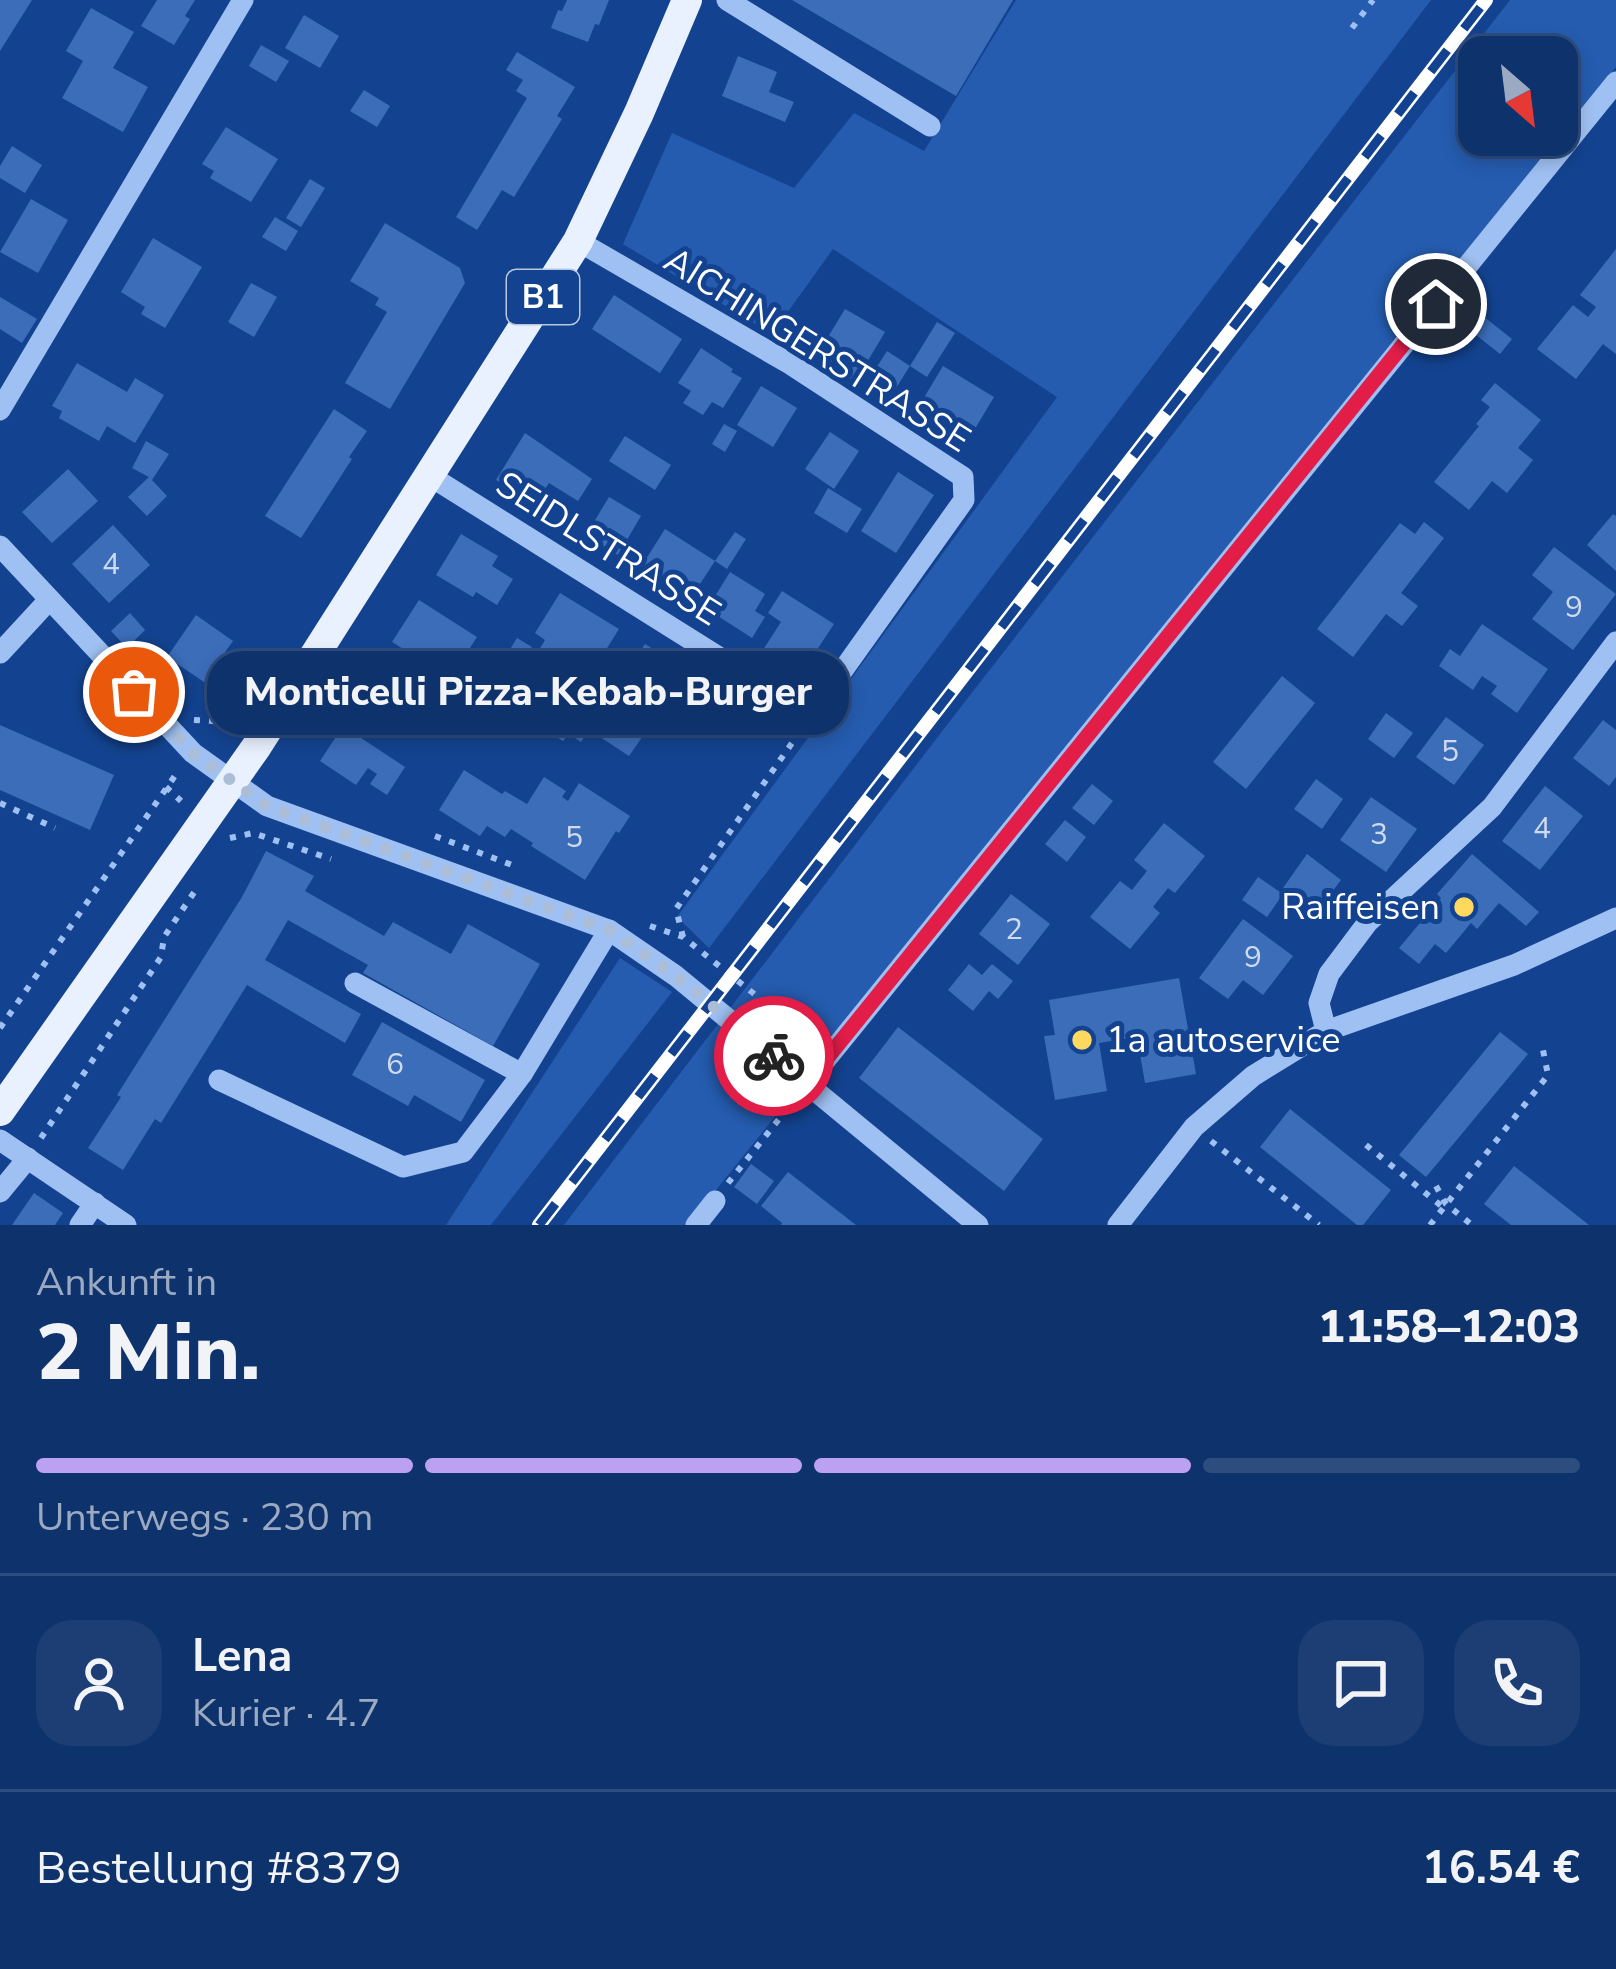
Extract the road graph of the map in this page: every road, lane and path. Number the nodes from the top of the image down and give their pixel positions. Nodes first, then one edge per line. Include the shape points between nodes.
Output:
1 (243, 0) edge
2 (687, 0) edge
3 (1373, 0) edge
4 (730, 1) edge
5 (1352, 28) dead end
6 (1616, 82) edge
7 (930, 126) dead end
8 (578, 241) junction
9 (0, 410) edge
10 (430, 476) junction
11 (0, 546) edge
12 (49, 601) junction
13 (1616, 642) edge
14 (0, 652) edge
15 (811, 715) junction
16 (212, 721) dead end
17 (193, 753) junction
18 (230, 782) junction
19 (0, 803) edge
20 (55, 829) dead end
21 (204, 878) dead end
22 (1613, 927) edge
23 (609, 930) junction
24 (683, 937) dead end
25 (355, 983) dead end
26 (0, 1028) edge
27 (1326, 1031) junction
28 (1543, 1050) dead end
29 (522, 1074) junction
30 (219, 1080) dead end
31 (807, 1083) junction
32 (0, 1112) edge
33 (1194, 1127) junction
34 (0, 1140) edge
35 (1366, 1145) dead end
36 (28, 1158) junction
37 (1436, 1186) dead end
38 (0, 1192) edge
39 (715, 1201) joint
40 (95, 1203) junction
41 (1445, 1206) junction
42 (80, 1225) edge
43 (126, 1225) edge
44 (696, 1225) edge
45 (978, 1225) edge
46 (1118, 1225) edge
47 (1318, 1225) edge
48 (1430, 1225) edge
49 (1472, 1225) edge

1 - 9 street
2 - 8 main road, B1
3 - 5 path
4 - 7 street
6 - 31 street
8 - 10 main road, B1
8 - 15 street, AICHINGERSTRASSE via 790,364 963,478 964,500
10 - 15 street, SEIDLSTRASSE
10 - 18 main road, B1
11 - 12 street
12 - 14 street
12 - 17 street
13 - 27 street via 1492,807 1368,922 1329,974 1319,1004
15 - 24 path via 676,909
16 - 17 path
17 - 18 street
17 - 26 path
18 - 23 street via 267,806
18 - 32 main road, B1
19 - 20 path
21 - 36 path
22 - 27 street
23 - 29 street
23 - 31 street
25 - 29 street
27 - 33 street via 1252,1076
28 - 41 path via 1548,1075
29 - 30 street via 463,1152 403,1167
31 - 39 path
31 - 45 street
33 - 46 street
33 - 47 path
34 - 36 street
35 - 41 path
36 - 38 street
36 - 40 street
37 - 41 path
39 - 44 street
40 - 42 street
40 - 43 street
41 - 48 path
41 - 49 path

